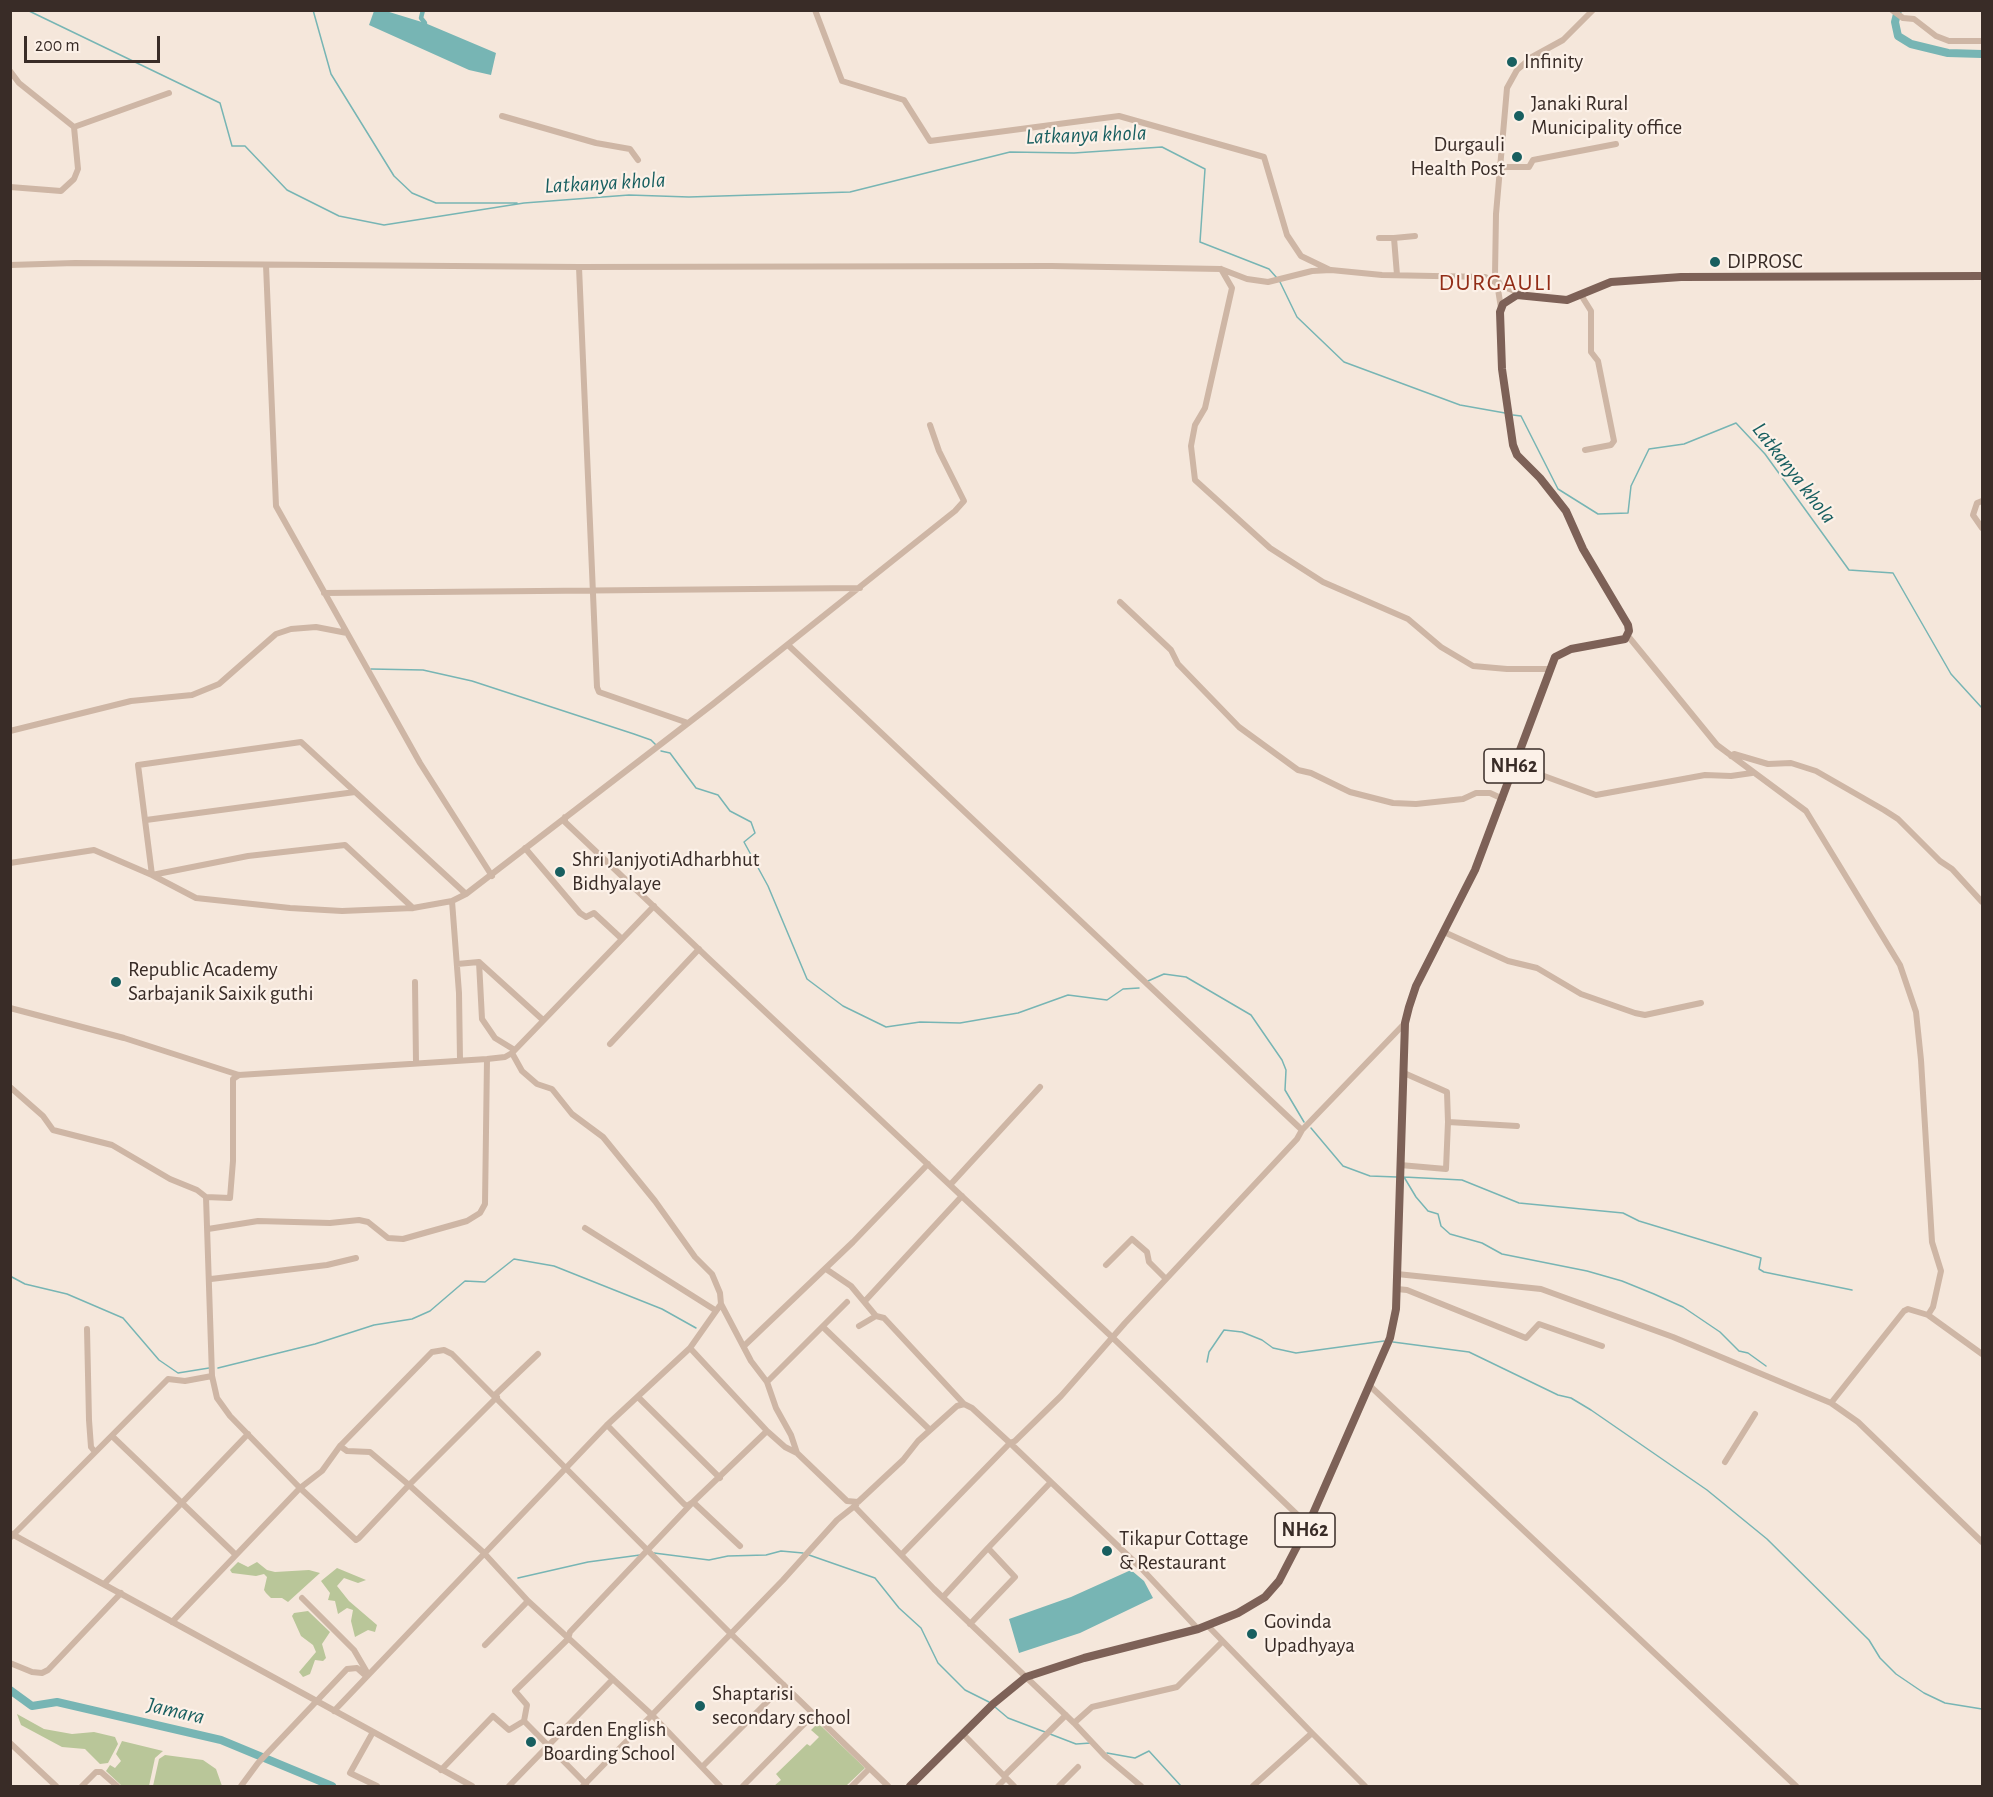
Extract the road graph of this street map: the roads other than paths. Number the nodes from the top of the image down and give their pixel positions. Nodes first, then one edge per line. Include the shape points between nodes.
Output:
1 (815, 10) edge
2 (1593, 10) edge
3 (1892, 10) edge
4 (1983, 41) edge
5 (10, 71) edge
6 (170, 93) dead end
7 (502, 116) dead end
8 (74, 127) junction
9 (1616, 144) dead end
10 (639, 160) dead end
11 (1502, 167) junction
12 (10, 188) edge
13 (1415, 236) dead end
14 (1379, 238) dead end
15 (1394, 238) junction
16 (10, 265) edge
17 (266, 265) junction
18 (579, 267) junction
19 (1221, 269) junction
20 (1330, 270) junction
21 (1397, 275) junction
22 (1983, 276) edge
23 (1497, 282) junction
24 (1527, 295) junction
25 (1581, 296) junction
26 (1501, 308) junction
27 (930, 425) dead end
28 (1585, 450) dead end
29 (1983, 501) edge
30 (1983, 528) edge
31 (860, 588) junction
32 (593, 589) junction
33 (324, 593) junction
34 (1120, 602) dead end
35 (347, 633) junction
36 (1628, 636) junction
37 (788, 645) junction
38 (1550, 669) junction
39 (688, 723) junction
40 (10, 731) edge
41 (1731, 756) junction
42 (1514, 765) junction
43 (1753, 773) junction
44 (355, 792) junction
45 (1503, 799) junction
46 (566, 817) junction
47 (146, 820) junction
48 (525, 849) junction
49 (10, 862) edge
50 (152, 875) junction
51 (492, 876) junction
52 (466, 894) junction
53 (452, 901) junction
54 (1983, 902) edge
55 (654, 906) junction
56 (413, 908) junction
57 (1444, 932) junction
58 (622, 939) junction
59 (699, 949) junction
60 (479, 962) junction
61 (457, 964) junction
62 (415, 982) dead end
63 (1701, 1003) dead end
64 (10, 1008) edge
65 (543, 1020) junction
66 (1406, 1023) junction
67 (610, 1044) dead end
68 (513, 1051) junction
69 (487, 1059) junction
70 (460, 1060) junction
71 (417, 1063) junction
72 (1404, 1073) junction
73 (239, 1075) junction
74 (10, 1087) edge
75 (1040, 1087) dead end
76 (1448, 1122) junction
77 (1517, 1126) dead end
78 (1302, 1130) junction
79 (928, 1164) junction
80 (1399, 1172) junction
81 (950, 1185) junction
82 (962, 1196) junction
83 (206, 1197) junction
84 (585, 1228) dead end
85 (208, 1230) junction
86 (356, 1258) dead end
87 (1106, 1265) dead end
88 (826, 1269) junction
89 (1397, 1274) junction
90 (211, 1279) junction
91 (1166, 1279) junction
92 (1397, 1289) junction
93 (865, 1301) junction
94 (847, 1302) dead end
95 (721, 1304) junction
96 (715, 1310) junction
97 (876, 1316) junction
98 (1928, 1316) junction
99 (859, 1326) dead end
100 (823, 1327) junction
101 (87, 1329) dead end
102 (1113, 1338) junction
103 (744, 1346) junction
104 (1602, 1346) dead end
105 (690, 1348) junction
106 (537, 1354) dead end
107 (1983, 1354) edge
108 (212, 1376) junction
109 (767, 1382) junction
110 (1371, 1386) junction
111 (496, 1396) junction
112 (638, 1397) junction
113 (1831, 1403) junction
114 (964, 1404) junction
115 (1755, 1414) dead end
116 (607, 1425) junction
117 (930, 1430) junction
118 (767, 1431) junction
119 (248, 1434) junction
120 (112, 1436) junction
121 (1010, 1443) junction
122 (340, 1446) junction
123 (95, 1452) junction
124 (797, 1452) junction
125 (1725, 1462) dead end
126 (566, 1467) junction
127 (720, 1478) junction
128 (1050, 1483) junction
129 (410, 1485) junction
130 (300, 1488) junction
131 (181, 1502) junction
132 (693, 1502) junction
133 (856, 1505) junction
134 (1308, 1525) junction
135 (12, 1535) edge
136 (1983, 1542) edge
137 (740, 1546) dead end
138 (988, 1548) junction
139 (483, 1552) junction
140 (648, 1552) junction
141 (902, 1554) junction
142 (236, 1555) junction
143 (104, 1584) junction
144 (121, 1593) junction
145 (943, 1597) junction
146 (302, 1598) dead end
147 (528, 1601) junction
148 (172, 1622) junction
149 (970, 1624) junction
150 (1207, 1625) junction
151 (1198, 1629) junction
152 (730, 1633) junction
153 (568, 1638) junction
154 (1222, 1642) junction
155 (485, 1646) dead end
156 (10, 1663) edge
157 (367, 1675) junction
158 (1026, 1677) junction
159 (613, 1679) junction
160 (784, 1685) junction
161 (316, 1701) junction
162 (334, 1711) junction
163 (814, 1714) junction
164 (1066, 1715) junction
165 (652, 1716) junction
166 (524, 1720) junction
167 (1074, 1722) junction
168 (373, 1732) junction
169 (1312, 1733) junction
170 (963, 1734) junction
171 (10, 1743) edge
172 (548, 1746) junction
173 (702, 1767) junction
174 (1078, 1767) dead end
175 (441, 1770) junction
176 (867, 1771) dead end
177 (1005, 1777) junction
178 (584, 1785) edge
179 (56, 1786) edge
180 (82, 1786) edge
181 (117, 1786) edge
182 (241, 1786) edge
183 (377, 1786) edge
184 (472, 1786) edge
185 (509, 1786) edge
186 (720, 1786) edge
187 (743, 1786) edge
188 (852, 1786) edge
189 (888, 1786) edge
190 (910, 1786) edge
191 (998, 1786) edge
192 (1014, 1786) edge
193 (1059, 1786) edge
194 (1141, 1786) edge
195 (1253, 1786) edge
196 (1365, 1786) edge
197 (1796, 1786) edge

1 - 20 street via 842,81 904,100 930,141 1119,116 1264,157 1287,235 1301,256
2 - 11 street via 1563,40 1517,70 1507,88
3 - 4 street via 1903,18 1914,19 1936,36
5 - 8 street via 19,83
6 - 8 street
7 - 10 street via 596,143 630,148
8 - 12 street via 78,169 74,179 61,191
9 - 11 street via 1533,160 1529,167
11 - 23 street via 1495,221
13 - 15 street
14 - 15 street
15 - 21 street
16 - 17 street
17 - 18 street
17 - 33 street via 276,506
18 - 19 street
18 - 32 street
19 - 20 street via 1268,282
19 - 38 street via 1232,288 1205,408 1195,425 1191,446 1196,480 1270,548 1323,582 1408,619 1441,647 1473,666
20 - 21 street
21 - 23 street via 1485,277
22 - 25 main road via 1680,277 1611,282
23 - 24 street
23 - 26 street
24 - 25 main road via 1567,300
24 - 26 main road via 1514,296
25 - 28 street via 1591,311 1591,352 1598,361 1614,441
26 - 36 main road via 1504,398 1517,455 1566,512 1628,624
27 - 31 street via 964,501
29 - 30 street via 1977,503 1973,515
31 - 32 street
31 - 37 street
32 - 33 street
32 - 39 street via 599,692
33 - 35 street
34 - 45 street via 1171,650 1178,664 1239,727 1298,770 1350,792 1393,803 1463,799 1476,793 1490,793
35 - 40 street via 316,627 291,629 276,634 219,684 192,695 131,701
35 - 51 street via 420,763
36 - 38 main road, NH62 via 1571,649 1556,657
36 - 41 street via 1717,745
37 - 39 street
37 - 78 street
38 - 42 main road, NH62
39 - 46 street
41 - 43 street
41 - 54 street via 1767,764 1791,763 1816,771 1884,810 1952,869
42 - 43 street via 1596,795 1705,775
42 - 45 main road, NH62
43 - 98 street via 1806,811 1900,965 1916,1011 1932,1242 1941,1271
44 - 47 street
44 - 47 street via 301,742 292,741 139,764
44 - 52 street
45 - 57 main road, NH62 via 1475,870
46 - 48 street
46 - 55 street via 565,822
47 - 50 street
48 - 51 street
48 - 58 street via 580,913 586,917 594,913
49 - 50 street via 94,850
50 - 56 street via 196,898 342,911
50 - 56 street via 248,856 345,845
51 - 52 street
52 - 53 street
53 - 56 street
53 - 61 street
55 - 58 street
55 - 59 street
57 - 63 street via 1508,961 1537,968 1581,994 1635,1013 1645,1015
57 - 66 main road, NH62 via 1416,986
58 - 65 street
59 - 67 street
59 - 79 street
60 - 61 street
60 - 65 street
60 - 68 street via 482,1019 495,1038
61 - 70 street
62 - 71 street
64 - 73 street via 124,1038
65 - 68 street
66 - 72 main road, NH62
66 - 78 street
68 - 69 street via 505,1057
68 - 95 street via 522,1071 537,1084 552,1089 572,1114 603,1137 712,1274
69 - 70 street
69 - 85 street via 486,1204 467,1221 403,1239 388,1238 368,1222 359,1220 258,1221
70 - 71 street
71 - 73 street
72 - 76 street via 1447,1092
72 - 80 main road, NH62
73 - 83 street via 233,1079 230,1198
74 - 83 street via 53,1130 112,1145
75 - 81 street
76 - 77 street
76 - 80 street via 1446,1169
78 - 91 street
79 - 81 street
79 - 88 street
80 - 89 main road, NH62
81 - 82 street
82 - 93 street
82 - 102 street
83 - 85 street
84 - 96 street
85 - 90 street
86 - 90 street
87 - 91 street via 1132,1239 1147,1252 1149,1263
88 - 93 street
88 - 103 street
89 - 92 main road, NH62
89 - 113 street via 1541,1289 1662,1333
90 - 108 street
91 - 102 street
92 - 104 street via 1526,1338 1539,1324
92 - 110 main road, NH62 via 1394,1324
93 - 97 street
94 - 100 street
95 - 96 street
95 - 103 street
96 - 105 street
97 - 99 street
97 - 114 street via 884,1318
98 - 107 street
98 - 113 street via 1904,1311
100 - 109 street
100 - 117 street
101 - 123 street via 89,1420 91,1447
102 - 121 street via 1061,1396
102 - 134 street
103 - 109 street
105 - 112 street
105 - 118 street
106 - 111 street
108 - 119 street via 218,1398
108 - 120 street via 185,1381 168,1379
109 - 124 street
110 - 134 main road, NH62
110 - 197 street
111 - 122 street via 452,1354 444,1350 432,1352
111 - 126 street
111 - 129 street
112 - 116 street
112 - 127 street
113 - 136 street via 1858,1422
114 - 117 street
114 - 121 street
115 - 125 street
116 - 126 street
116 - 132 street via 684,1504
117 - 133 street
118 - 124 street
118 - 127 street
119 - 130 street
119 - 131 street
120 - 123 street
120 - 131 street
121 - 128 street
121 - 141 street
122 - 129 street via 347,1451 370,1452
122 - 130 street via 322,1471
123 - 135 street
124 - 133 street via 847,1501
126 - 139 street
126 - 140 street
127 - 132 street
128 - 138 street
128 - 151 street via 1141,1568
129 - 130 street via 356,1540
129 - 139 street
130 - 142 street
131 - 142 street
131 - 143 street
132 - 137 street
132 - 140 street
133 - 141 street
133 - 152 street via 837,1520
134 - 150 main road, NH62 via 1279,1581 1265,1597
135 - 143 street
138 - 145 street
138 - 149 street via 1015,1577
139 - 147 street
139 - 157 street
140 - 152 street
140 - 153 street
141 - 145 street
142 - 148 street
143 - 144 street
144 - 148 street
144 - 156 street via 48,1670 32,1672
145 - 149 street
146 - 157 street via 354,1650
147 - 153 street
147 - 155 street
148 - 161 street
149 - 158 street
150 - 151 main road, NH62
150 - 154 street
151 - 158 main road, NH62
152 - 160 street
152 - 165 street
153 - 159 street
153 - 166 street via 515,1691 527,1705
154 - 167 street via 1177,1687 1092,1707
154 - 169 street
157 - 161 street via 352,1667
157 - 162 street
158 - 164 street
158 - 170 main road, NH62
159 - 165 street
159 - 172 street
160 - 163 street
160 - 173 street
161 - 162 street
161 - 182 street
162 - 168 street
163 - 187 street
163 - 189 street
164 - 167 street
164 - 177 street
165 - 173 street
165 - 178 street
166 - 172 street
166 - 175 street via 509,1730 491,1717
167 - 194 street via 1105,1756
168 - 175 street
168 - 183 street via 350,1773
169 - 195 street
169 - 196 street
170 - 177 street
170 - 190 main road, NH62
171 - 179 street
172 - 178 street
172 - 185 street
173 - 186 street
174 - 193 street
175 - 184 street
176 - 188 street
177 - 191 street
177 - 192 street
180 - 181 street via 101,1772

